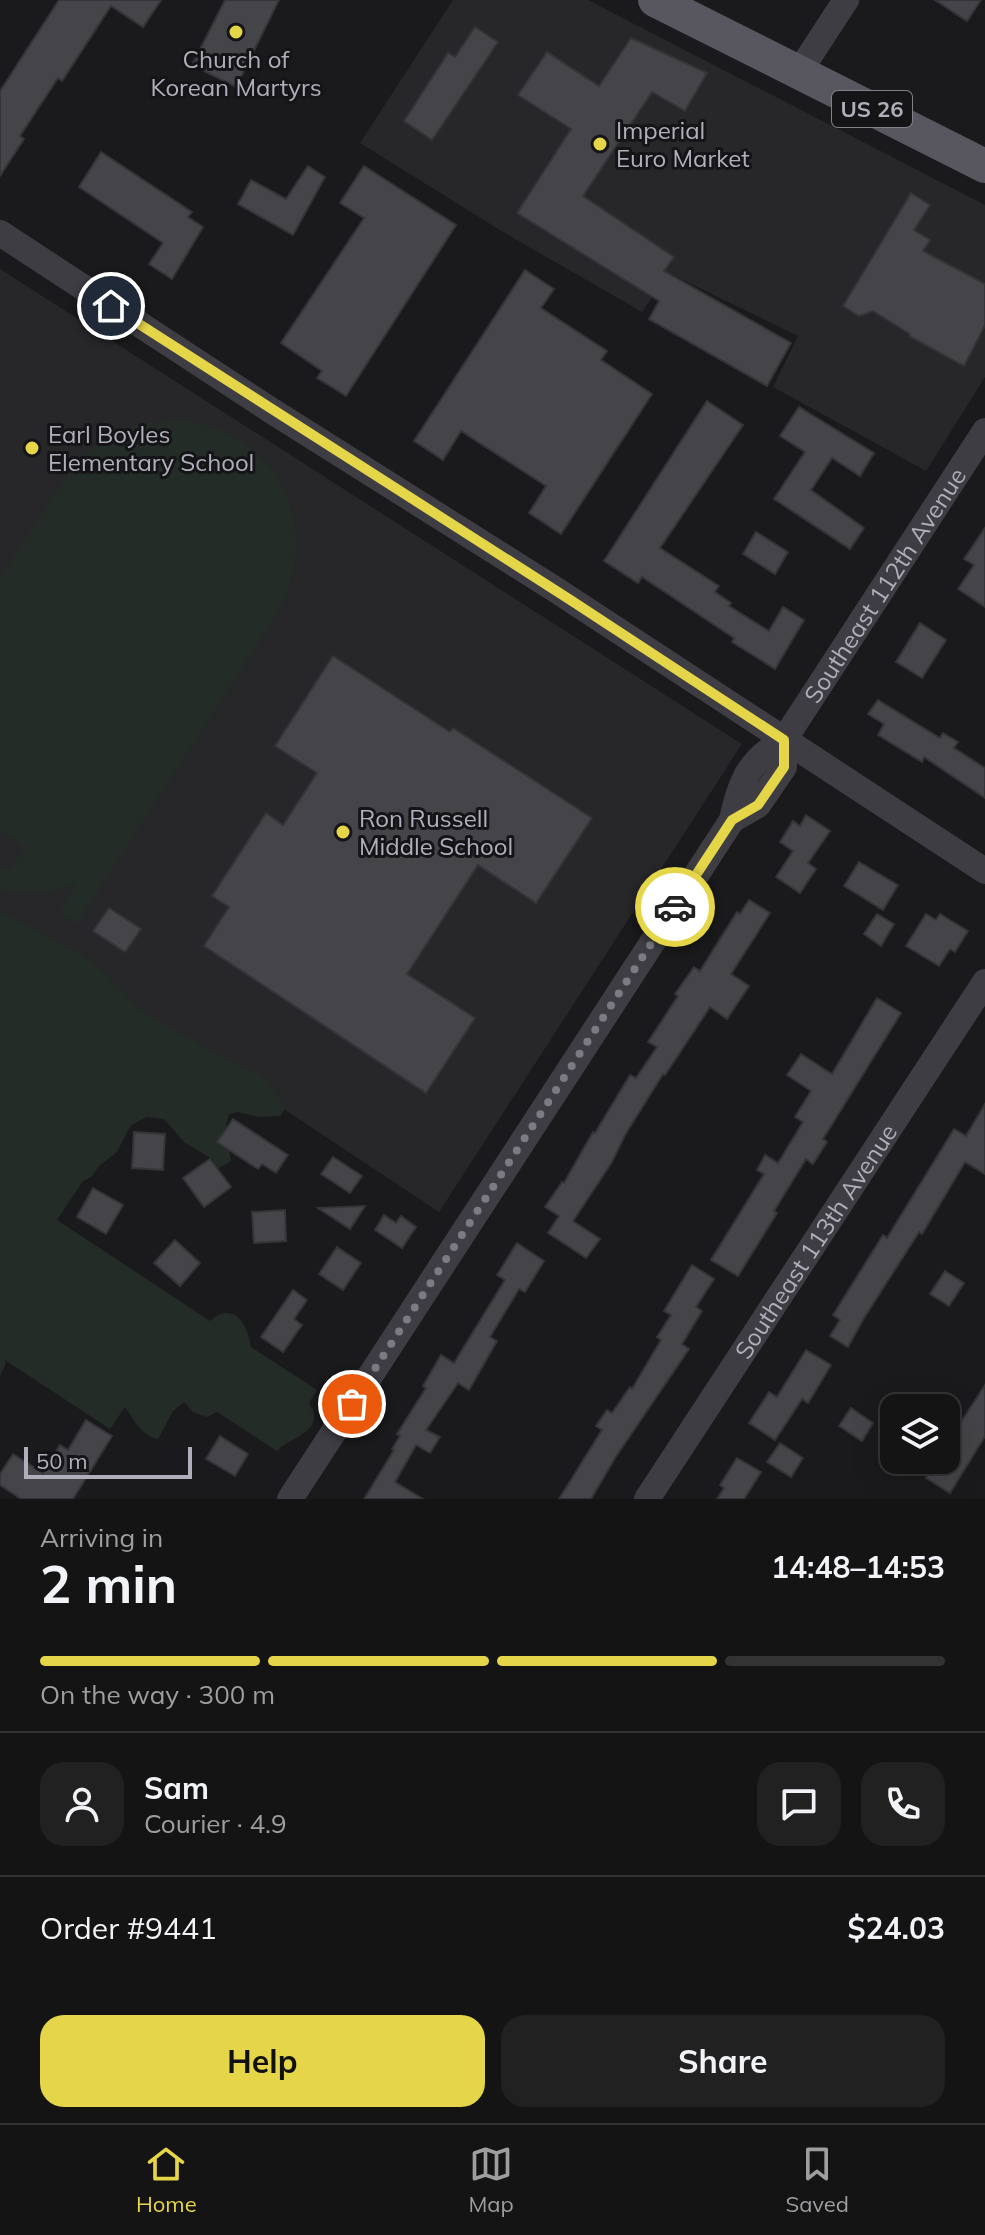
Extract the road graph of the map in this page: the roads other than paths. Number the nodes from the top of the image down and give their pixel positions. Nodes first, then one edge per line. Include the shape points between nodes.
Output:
1 (655, 0) edge
2 (846, 0) edge
3 (799, 72) junction
4 (985, 166) edge
5 (0, 233) edge
6 (985, 431) edge
7 (784, 740) junction
8 (985, 871) edge
9 (985, 982) edge
10 (290, 1499) edge
11 (647, 1499) edge

1 - 3 main road, US 26
2 - 3 street
3 - 4 main road, US 26
5 - 7 street
6 - 7 street, Southeast 112th Avenue
7 - 8 street
7 - 10 street, Southeast 112th Avenue via 784,767 758,805 732,820
9 - 11 street, Southeast 113th Avenue

